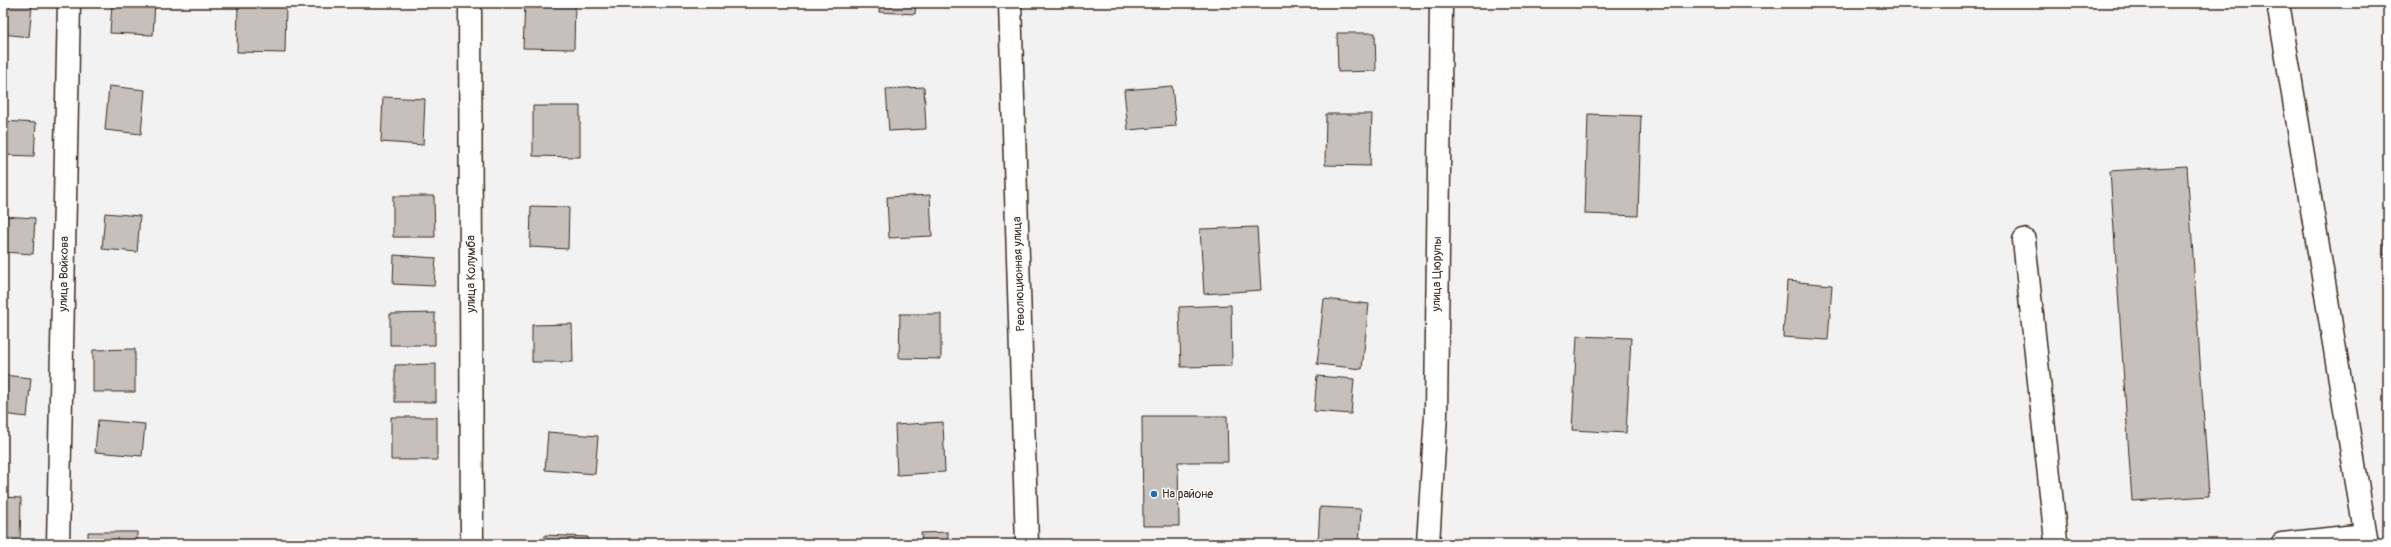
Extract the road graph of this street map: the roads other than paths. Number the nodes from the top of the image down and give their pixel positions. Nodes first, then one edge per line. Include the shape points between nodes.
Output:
1 (69, 3) edge
2 (470, 3) edge
3 (1010, 3) edge
4 (1441, 3) edge
5 (2278, 3) edge
6 (2024, 240) dead end
7 (2366, 540) edge
8 (58, 544) edge
9 (472, 544) edge
10 (1027, 544) edge
11 (1428, 544) edge
12 (2058, 544) edge
13 (2282, 544) edge

1 - 8 street, улица Войкова
2 - 9 street, улица Колумба
3 - 10 street, Революционная улица
4 - 11 street, улица Цюрупы via 1436,414
5 - 7 street
6 - 12 street
7 - 13 street

